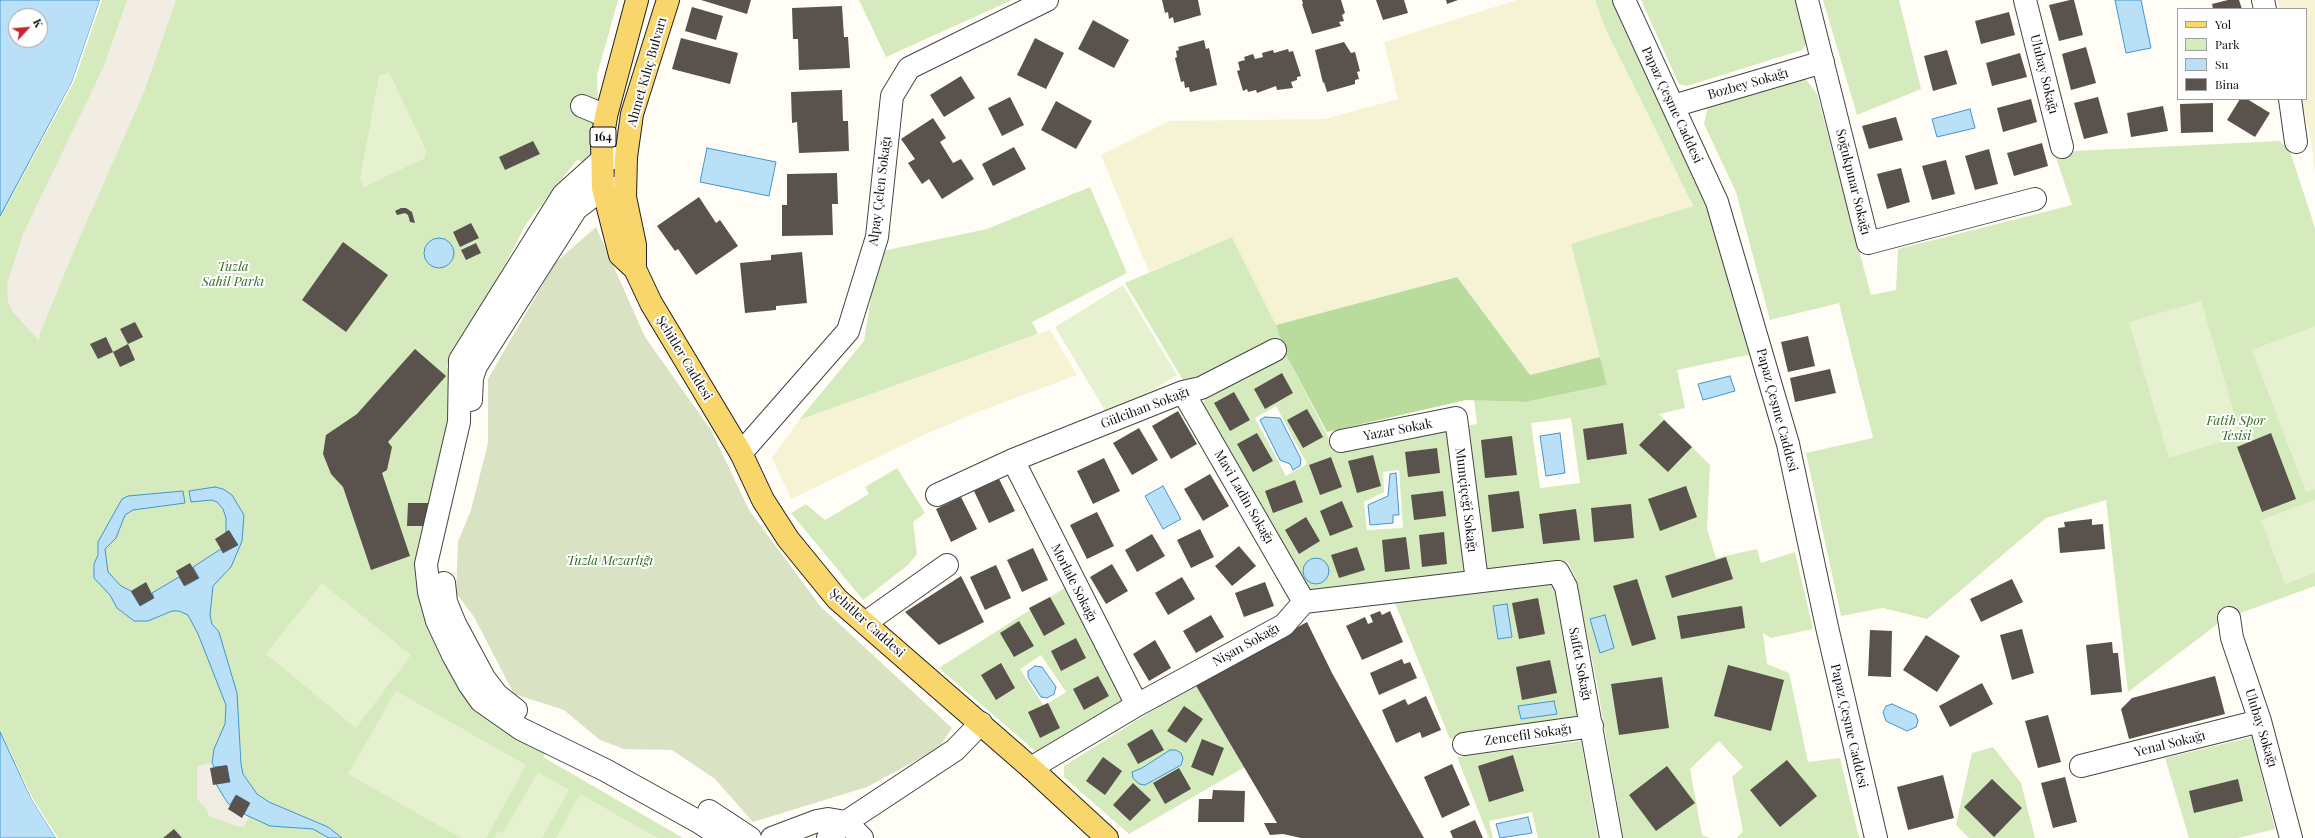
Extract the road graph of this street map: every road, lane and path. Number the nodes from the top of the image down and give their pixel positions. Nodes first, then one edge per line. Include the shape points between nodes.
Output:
1 (637, 0) edge
2 (668, 0) edge
3 (1047, 0) edge
4 (1624, 0) edge
5 (1807, 0) edge
6 (2025, 0) edge
7 (1823, 62) junction
8 (2290, 100) edge
9 (582, 106) dead end
10 (1673, 106) junction
11 (606, 116) junction
12 (2296, 142) dead end
13 (2062, 147) dead end
14 (626, 157) junction
15 (603, 159) junction
16 (603, 188) junction
17 (625, 188) junction
18 (2035, 199) dead end
19 (635, 269) junction
20 (1275, 350) dead end
21 (1183, 392) junction
22 (1456, 418) joint
23 (1340, 441) dead end
24 (741, 453) junction
25 (1013, 460) junction
26 (937, 495) dead end
27 (947, 565) dead end
28 (1477, 581) junction
29 (1304, 602) junction
30 (2229, 618) dead end
31 (865, 623) junction
32 (1137, 705) junction
33 (2260, 721) junction
34 (981, 723) junction
35 (1592, 726) junction
36 (1464, 744) dead end
37 (2081, 766) dead end
38 (1031, 768) junction
39 (846, 822) junction
40 (1101, 832) edge
41 (723, 838) edge
42 (750, 838) edge
43 (772, 838) edge
44 (828, 838) edge
45 (862, 838) edge
46 (1117, 838) edge
47 (1611, 838) edge
48 (1876, 838) edge
49 (2291, 838) edge

1 - 11 main road, Ahmet Kılıç Bulvarı / 164
2 - 14 main road, Ahmet Kılıç Bulvarı / 164 via 632,114
3 - 24 street, Alpay Çelen Sokağı via 908,68 892,96 877,237 848,332
4 - 10 street, Papaz Çeşme Caddesi
5 - 7 street, Soğukpınar Sokağı
6 - 13 street, Ulubay Sokağı
7 - 10 street, Bozbey Sokağı
7 - 18 street, Soğukpınar Sokağı via 1868,243
8 - 12 street
9 - 11 street
10 - 48 street, Papaz Çeşme Caddesi via 1717,202 1788,444
11 - 15 main road, Ahmet Kılıç Bulvarı / 164 via 602,142
14 - 15 street
14 - 17 main road, Ahmet Kılıç Bulvarı / 164
15 - 16 main road, Ahmet Kılıç Bulvarı / 164
15 - 41 street via 563,195 460,360 460,422 426,564 430,592 437,621 453,655 469,684 486,704 521,729 605,770
16 - 17 street
16 - 19 main road, Ahmet Kılıç Bulvarı / 164 via 620,255
16 - 42 street via 576,209 476,366 472,378 471,432 441,563 446,602 484,678 497,695 511,707 700,805
17 - 19 main road, Ahmet Kılıç Bulvarı / 164 via 635,245
19 - 24 main road, Şehitler Caddesi via 651,303
20 - 21 street, Gülcihan Sokağı via 1201,388
21 - 25 street, Gülcihan Sokağı
21 - 29 street, Mavi Ladin Sokağı
22 - 23 street, Yazar Sokak
22 - 28 street, Mumçiçeği Sokağı
24 - 31 main road, Şehitler Caddesi via 763,500 788,539 837,599
25 - 26 street, Gülcihan Sokağı
25 - 32 street, Morlale Sokağı
27 - 31 street
28 - 29 street
28 - 35 street, Saffet Sokağı via 1558,572 1566,587
29 - 32 street, Nişan Sokağı via 1284,625
30 - 33 street, Ulubay Sokağı via 2232,638
31 - 34 main road, Şehitler Caddesi
32 - 38 street, Nişan Sokağı
33 - 37 street, Yenal Sokağı
33 - 49 street, Ulubay Sokağı
34 - 38 main road, Şehitler Caddesi
34 - 39 street via 955,750
35 - 36 street, Zencefil Sokağı
35 - 47 street, Saffet Sokağı
38 - 40 main road, Şehitler Caddesi
39 - 43 street via 828,819 817,821
39 - 44 street
39 - 45 street
40 - 46 main road, Şehitler Caddesi

